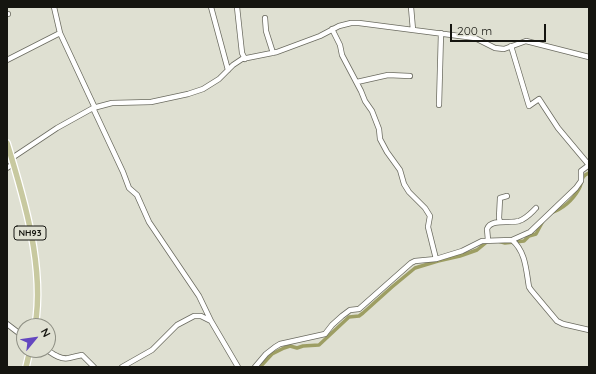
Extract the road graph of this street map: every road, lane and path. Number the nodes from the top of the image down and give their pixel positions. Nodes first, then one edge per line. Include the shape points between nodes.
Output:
1 (54, 7) edge
2 (211, 7) edge
3 (237, 7) edge
4 (411, 7) edge
5 (265, 18) dead end
6 (332, 29) junction
7 (413, 30) junction
8 (60, 33) junction
9 (441, 33) junction
10 (511, 46) junction
11 (273, 53) junction
12 (589, 57) edge
13 (245, 58) junction
14 (7, 60) edge
15 (228, 70) junction
16 (410, 76) dead end
17 (357, 82) junction
18 (439, 105) dead end
19 (94, 108) junction
20 (7, 143) edge
21 (12, 161) junction
22 (589, 165) edge
23 (7, 168) edge
24 (507, 196) dead end
25 (536, 208) dead end
26 (500, 222) junction
27 (488, 240) junction
28 (512, 240) junction
29 (436, 259) junction
30 (35, 318) edge
31 (211, 321) junction
32 (7, 324) edge
33 (589, 330) edge
34 (16, 331) edge
35 (56, 355) edge
36 (94, 367) edge
37 (122, 367) edge
38 (238, 367) edge
39 (255, 367) edge

1 - 8 street
2 - 15 street
3 - 13 street via 242,53
4 - 7 street
5 - 11 street
6 - 7 street via 359,23
6 - 11 street
6 - 17 street via 342,55
7 - 9 street
8 - 14 street
8 - 19 street
9 - 10 street via 475,38 495,48 504,49
9 - 18 street
10 - 12 street via 526,41
10 - 22 street via 529,106 539,99 558,128
11 - 13 street
13 - 15 street
15 - 19 street via 203,89 188,94 151,102 107,104
16 - 17 street via 388,75
17 - 29 street via 372,111 380,139 400,170 404,184 430,216 428,228
19 - 21 street via 57,128
19 - 31 street via 129,188 137,195 150,222 199,296
20 - 21 main road, NH93
21 - 23 street
21 - 30 main road, NH93 via 34,249 37,301
22 - 28 street via 581,171 581,180 576,188 530,232
24 - 26 street via 500,198
25 - 26 street via 528,217 517,222
26 - 27 street via 487,227
27 - 28 street
27 - 29 street
28 - 33 street via 525,258 529,287 557,321
29 - 39 street via 415,261 359,309 350,310 342,316 324,334 280,344 266,354
31 - 37 street via 194,316 170,331 152,350
31 - 38 street
32 - 34 street
35 - 36 street via 69,358 82,355

